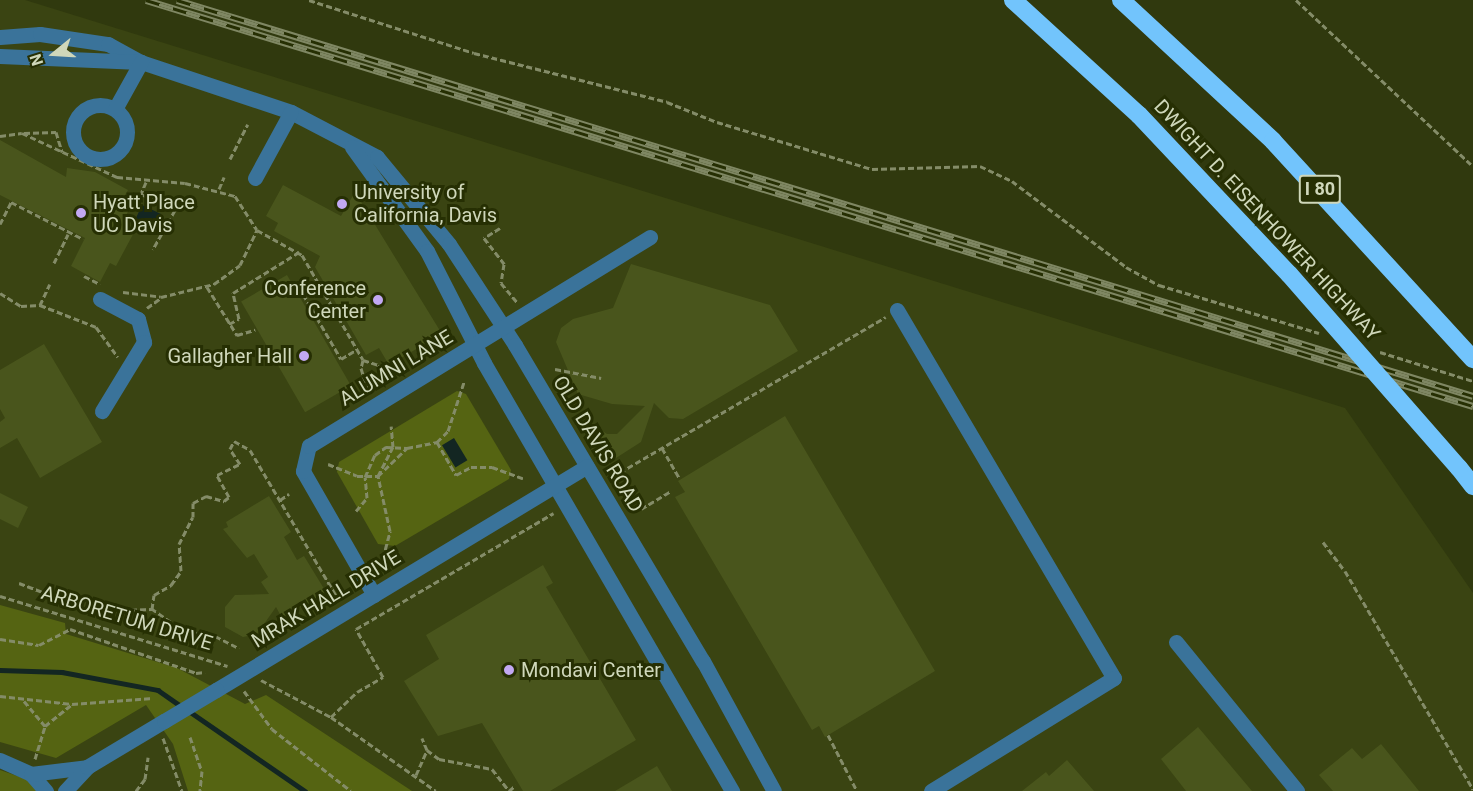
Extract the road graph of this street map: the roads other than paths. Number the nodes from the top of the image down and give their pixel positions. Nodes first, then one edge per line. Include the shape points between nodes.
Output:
1 (1012, 0) edge
2 (1121, 0) edge
3 (0, 37) edge
4 (0, 56) edge
5 (141, 62) junction
6 (115, 109) dead end
7 (291, 112) junction
8 (352, 147) junction
9 (255, 178) dead end
10 (650, 237) dead end
11 (103, 293) road end
12 (897, 310) road end
13 (504, 328) junction
14 (477, 345) junction
15 (1473, 359) edge
16 (102, 411) dead end
17 (587, 466) junction
18 (556, 486) junction
19 (1473, 486) edge
20 (374, 595) junction
21 (1176, 642) dead end
22 (0, 760) edge
23 (33, 766) junction
24 (87, 767) junction
25 (46, 791) edge
26 (66, 791) edge
27 (732, 791) edge
28 (774, 791) edge
29 (932, 791) edge
30 (1297, 791) edge

1 - 19 highway, DWIGHT D. EISENHOWER HIGHWAY, bridge via 1139,115 1289,273
2 - 15 highway, I 80 via 1273,141
3 - 5 street, OLD DAVIS ROAD via 40,34 81,39 108,44
4 - 5 street, OLD DAVIS ROAD
5 - 6 street
5 - 7 street, OLD DAVIS ROAD
7 - 8 street, OLD DAVIS ROAD
7 - 9 street
8 - 13 street, OLD DAVIS ROAD via 377,157 400,180
8 - 14 street, OLD DAVIS ROAD via 427,251
10 - 13 street, ALUMNI LANE
11 - 16 street via 138,319 144,342
12 - 29 street via 1114,678
13 - 14 street, ALUMNI LANE
13 - 17 street, OLD DAVIS ROAD
14 - 18 street, OLD DAVIS ROAD
14 - 20 street, ALUMNI LANE via 317,440 304,453 307,480
17 - 18 street, MRAK HALL DRIVE
17 - 28 street, OLD DAVIS ROAD
18 - 20 street, MRAK HALL DRIVE
18 - 27 street, OLD DAVIS ROAD
20 - 24 street, MRAK HALL DRIVE, bridge
21 - 30 street
22 - 23 street
23 - 24 street, MRAK HALL DRIVE
23 - 25 street
24 - 26 street, MRAK HALL DRIVE

